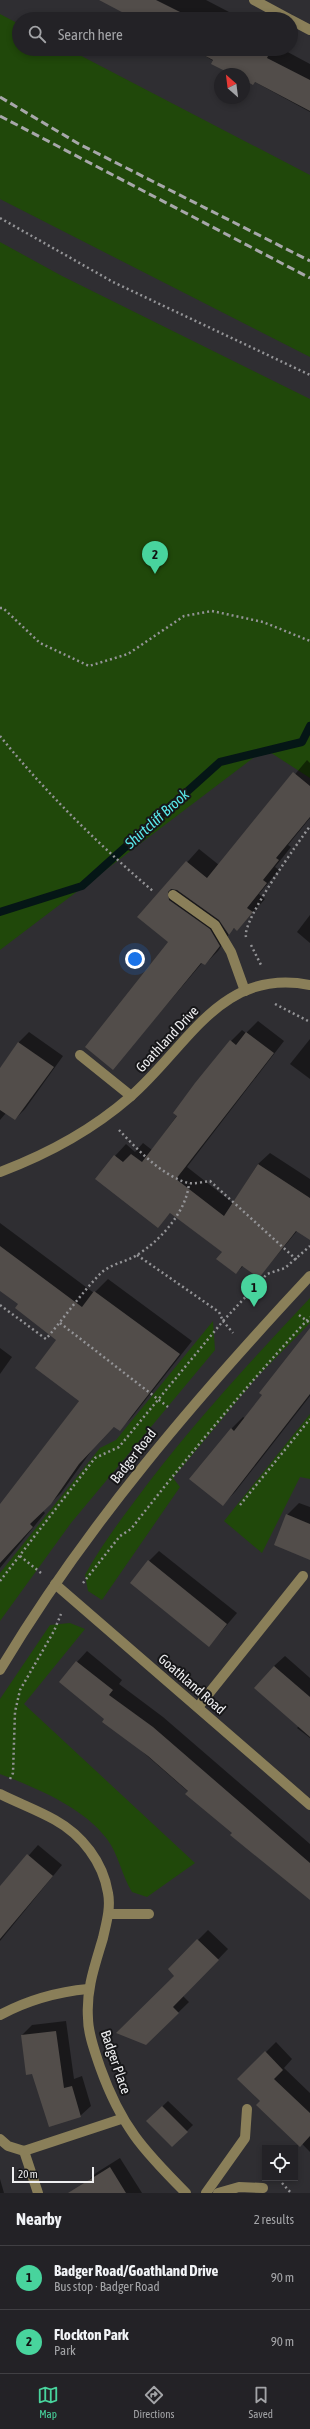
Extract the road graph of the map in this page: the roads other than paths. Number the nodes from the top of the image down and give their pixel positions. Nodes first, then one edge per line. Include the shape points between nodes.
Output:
1 (254, 0) edge
2 (269, 4) edge
3 (280, 12) edge
4 (298, 23) edge
5 (310, 30) edge
6 (173, 895) dead end
7 (310, 985) edge
8 (245, 991) junction
9 (80, 1056) dead end
10 (131, 1096) junction
11 (0, 1172) edge
12 (310, 1276) edge
13 (303, 1576) dead end
14 (55, 1584) junction
15 (0, 1670) edge
16 (198, 1708) junction
17 (0, 1794) edge
18 (310, 1805) edge
19 (109, 1914) junction
20 (149, 1914) dead end
21 (88, 1989) junction
22 (0, 2015) edge
23 (247, 2109) dead end
24 (121, 2119) junction
25 (0, 2139) edge
26 (24, 2151) junction
27 (262, 2188) dead end
28 (38, 2193) edge
29 (186, 2193) edge
30 (206, 2193) edge
31 (218, 2193) edge

1 - 2 street
2 - 3 street
4 - 5 street
6 - 8 street via 215,925 231,952
7 - 8 street, Goathland Drive via 290,981 270,982
8 - 10 street, Goathland Drive via 212,1012 193,1029
9 - 10 street
10 - 11 street, Goathland Drive via 106,1116 58,1147
12 - 14 street, Badger Road via 244,1346 149,1457
13 - 16 street
14 - 15 street, Badger Road
14 - 16 street, Goathland Road
16 - 18 street, Goathland Road
17 - 19 street, Badger Place via 55,1820 76,1834 90,1851 101,1871 109,1894
19 - 20 street
19 - 21 street, Badger Place
21 - 22 street via 59,1992 19,2005
21 - 24 street, Badger Place via 88,2019 93,2048
23 - 30 street via 245,2138
24 - 26 street
24 - 29 street, Badger Place via 141,2147
25 - 26 street via 8,2146
26 - 28 street
27 - 31 street via 239,2187

